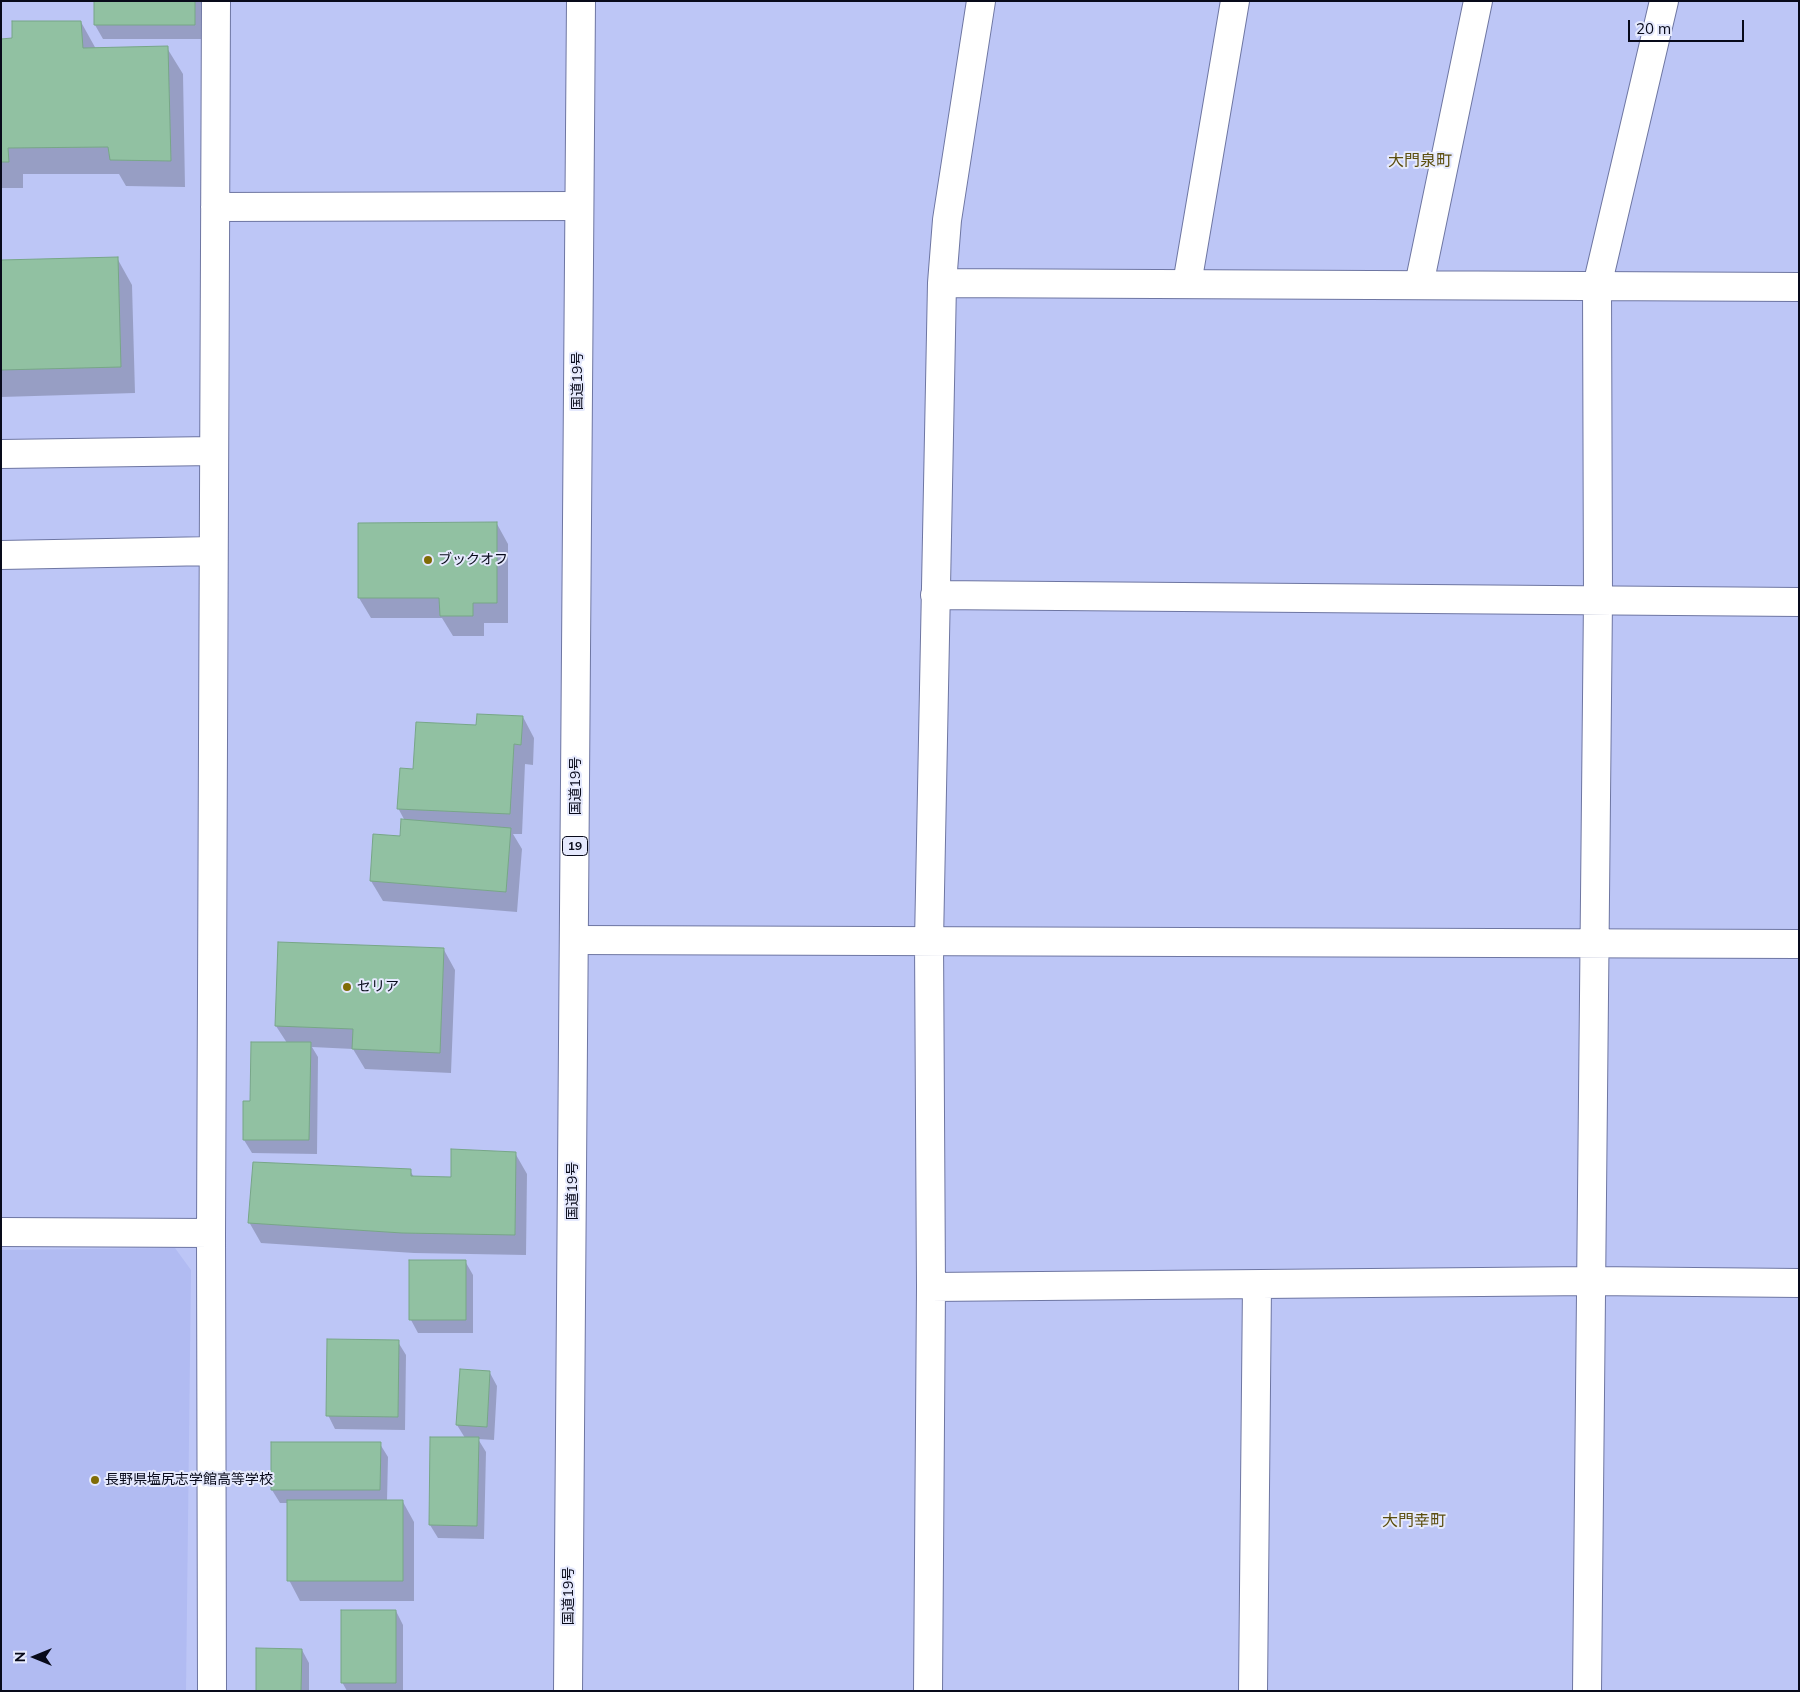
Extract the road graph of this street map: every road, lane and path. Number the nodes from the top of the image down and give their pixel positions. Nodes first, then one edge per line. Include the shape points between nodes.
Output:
1 (216, 1) edge
2 (581, 1) edge
3 (981, 1) edge
4 (1235, 1) edge
5 (1478, 1) edge
6 (1664, 1) edge
7 (579, 206) junction
8 (215, 207) junction
9 (942, 282) junction
10 (1187, 284) junction
11 (1419, 285) junction
12 (1597, 286) junction
13 (1799, 287) edge
14 (213, 451) junction
15 (1, 454) edge
16 (213, 551) junction
17 (1, 555) edge
18 (935, 595) junction
19 (1598, 599) junction
20 (1799, 602) edge
21 (575, 940) junction
22 (929, 941) junction
23 (1592, 942) junction
24 (1799, 944) edge
25 (1, 1232) edge
26 (211, 1233) junction
27 (1590, 1281) junction
28 (1799, 1283) edge
29 (1257, 1285) junction
30 (931, 1287) junction
31 (212, 1691) edge
32 (568, 1691) edge
33 (928, 1691) edge
34 (1253, 1691) edge
35 (1587, 1691) edge

1 - 8 main road
2 - 7 main road, 国道19号 / 19
3 - 9 main road via 947,220
4 - 10 main road
5 - 11 main road
6 - 12 main road
7 - 8 main road
7 - 21 main road, 国道19号 / 19
8 - 14 main road
9 - 10 main road
9 - 18 main road
10 - 11 main road
11 - 12 main road
12 - 13 main road
12 - 19 main road
14 - 15 main road
14 - 16 main road
16 - 17 main road
16 - 26 main road
18 - 19 main road
18 - 22 main road
19 - 20 main road
19 - 23 main road
21 - 22 main road
21 - 32 main road, 国道19号 / 19
22 - 23 main road
22 - 30 main road
23 - 24 main road
23 - 27 main road
25 - 26 main road
26 - 31 main road
27 - 28 main road
27 - 29 main road
27 - 35 main road
29 - 30 main road
29 - 34 main road
30 - 33 main road

